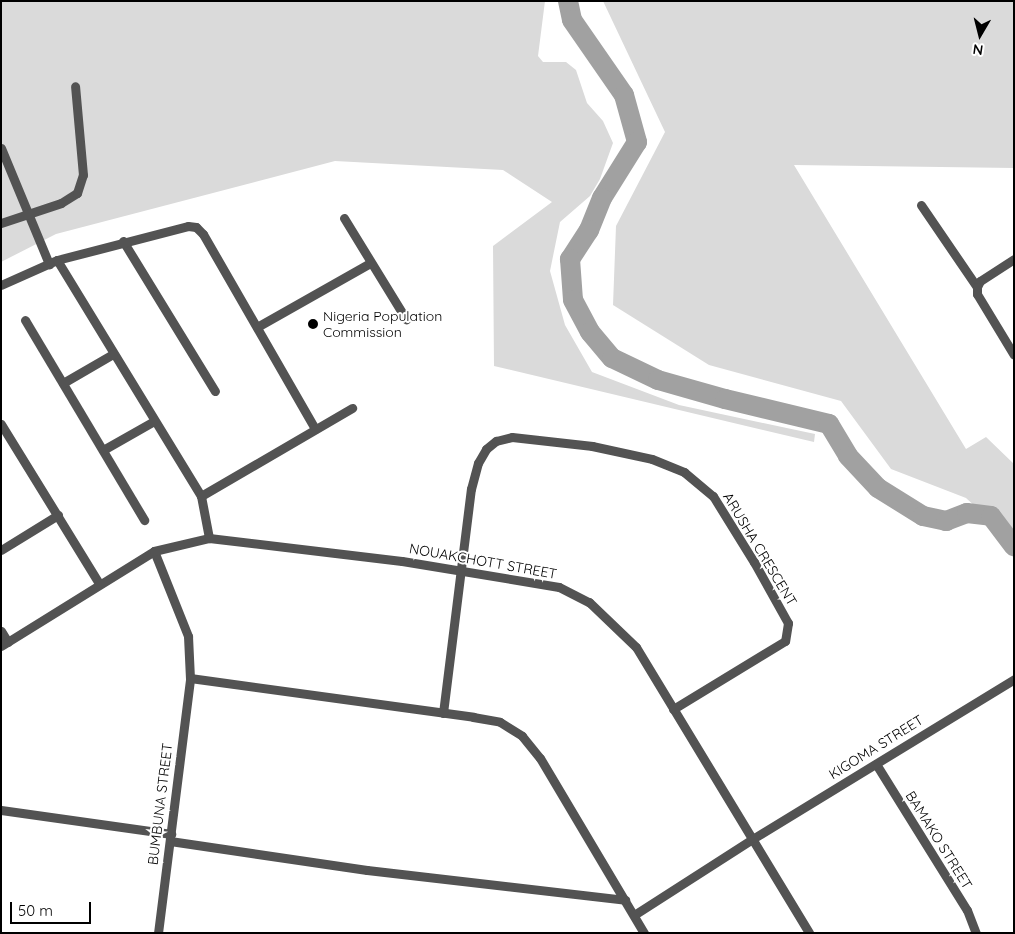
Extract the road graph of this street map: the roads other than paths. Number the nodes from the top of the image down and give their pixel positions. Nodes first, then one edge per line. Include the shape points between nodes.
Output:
1 (74, 86) dead end
2 (1, 148) edge
3 (921, 206) dead end
4 (28, 215) junction
5 (344, 218) dead end
6 (1, 223) edge
7 (123, 241) junction
8 (1014, 260) edge
9 (53, 262) junction
10 (370, 263) junction
11 (1, 285) edge
12 (977, 287) junction
13 (406, 319) dead end
14 (25, 320) dead end
15 (258, 327) junction
16 (113, 354) junction
17 (1014, 355) edge
18 (63, 383) junction
19 (215, 390) dead end
20 (352, 408) dead end
21 (154, 421) junction
22 (1, 424) edge
23 (314, 429) junction
24 (103, 450) junction
25 (201, 496) junction
26 (58, 516) junction
27 (144, 520) dead end
28 (209, 538) junction
29 (1, 550) edge
30 (154, 551) junction
31 (461, 570) junction
32 (99, 583) junction
33 (1, 631) edge
34 (5, 644) edge
35 (190, 678) junction
36 (1014, 679) edge
37 (673, 709) junction
38 (443, 713) junction
39 (876, 764) junction
40 (1, 810) edge
41 (170, 838) junction
42 (754, 838) junction
43 (625, 900) junction
44 (634, 916) junction
45 (158, 933) edge
46 (644, 933) edge
47 (809, 933) edge
48 (976, 933) edge

1 - 4 street via 82,184 72,198
2 - 4 street
3 - 12 street
4 - 6 street
4 - 9 street
5 - 10 street
7 - 9 street
7 - 15 street via 196,227
7 - 19 street
8 - 12 street via 980,281
9 - 11 street
9 - 16 street
10 - 13 street
10 - 15 street
12 - 17 street via 977,294
14 - 18 street
15 - 23 street
16 - 18 street
16 - 21 street
18 - 24 street
20 - 23 street
21 - 24 street
21 - 25 street
22 - 26 street
23 - 25 street
24 - 27 street
25 - 28 street
26 - 29 street
26 - 32 street
28 - 30 street, NOUAKCHOTT STREET
28 - 31 street, NOUAKCHOTT STREET
30 - 32 street, NOUAKCHOTT STREET
30 - 35 street, BUMBUNA STREET via 188,636
31 - 37 street, NOUAKCHOTT STREET via 559,587 589,602 636,647
31 - 37 street, ARUSHA CRESCENT via 473,480 482,456 496,441 512,437 592,446 652,458 684,472 712,496 783,614 788,632 784,641 766,654
31 - 38 street
32 - 34 street, NOUAKCHOTT STREET
33 - 34 street
35 - 38 street
35 - 41 street, BUMBUNA STREET
36 - 39 street, KIGOMA STREET
37 - 42 street, NOUAKCHOTT STREET
38 - 43 street via 500,722 522,736 540,758
39 - 42 street, KIGOMA STREET
39 - 48 street, BAMAKO STREET via 967,910
40 - 41 street
41 - 43 street via 367,870
41 - 45 street, BUMBUNA STREET
42 - 44 street, KIGOMA STREET
42 - 47 street, NOUAKCHOTT STREET
43 - 44 street
44 - 46 street

